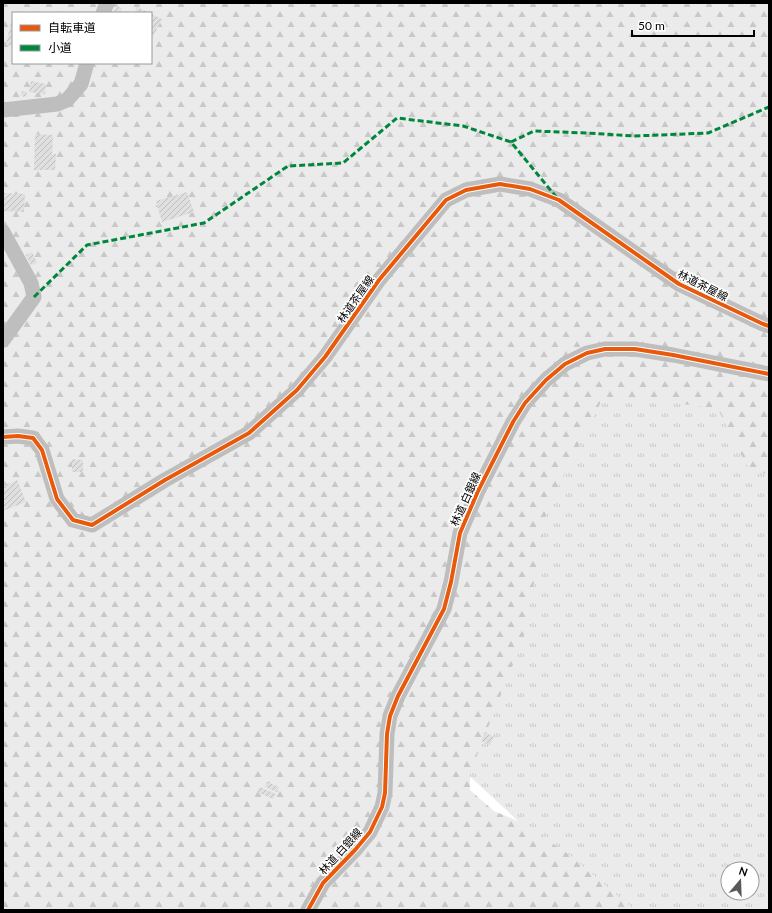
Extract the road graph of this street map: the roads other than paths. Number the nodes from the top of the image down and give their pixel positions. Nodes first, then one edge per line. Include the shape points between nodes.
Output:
1 (87, 64) edge
2 (3, 110) edge
3 (3, 232) edge
4 (769, 326) edge
5 (3, 340) edge
6 (769, 374) edge
7 (3, 437) edge
8 (308, 910) edge

1 - 2 street via 81,84 67,100 57,104
3 - 5 street via 31,283 34,297
4 - 7 street, 林道茶屋線 via 679,284 559,200 530,189 500,184 466,190 446,200 379,280 325,357 297,390 249,433 92,525 73,520 57,499 42,450 33,438
6 - 8 street, 林道 白銀線 via 635,349 605,349 587,353 565,364 525,403 478,491 460,533 444,609 390,716 382,806 370,832 323,883

